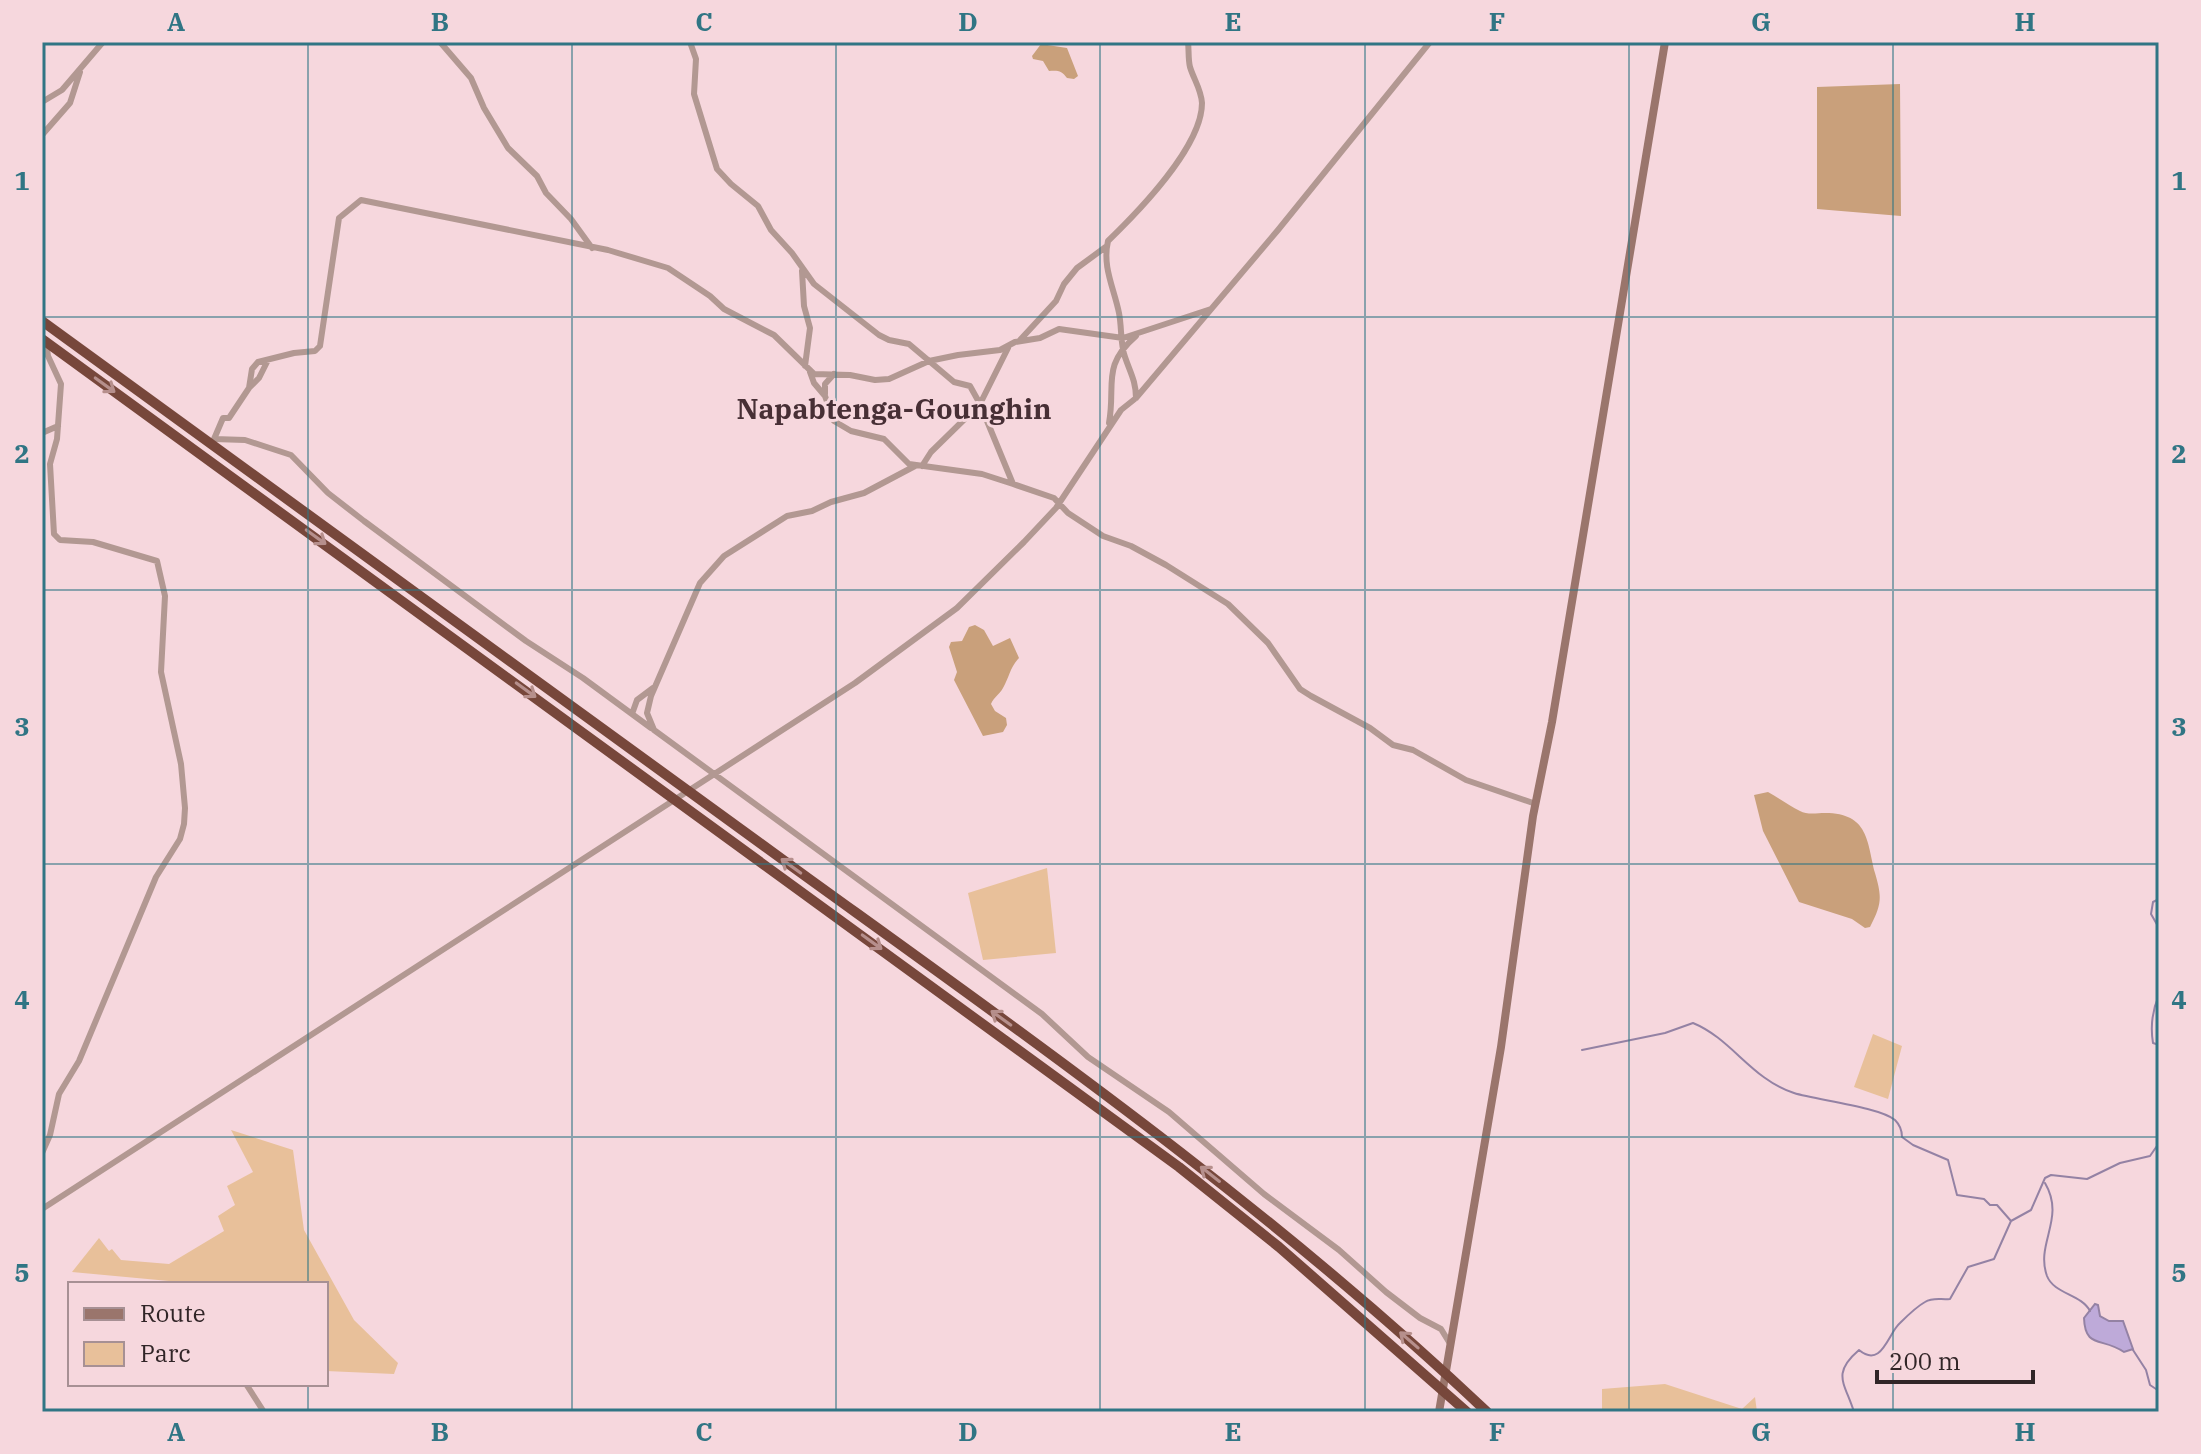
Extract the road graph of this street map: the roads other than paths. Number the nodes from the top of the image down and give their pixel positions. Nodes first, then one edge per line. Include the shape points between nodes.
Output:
1 (103, 42) edge
2 (440, 42) edge
3 (690, 42) edge
4 (1188, 42) edge
5 (1430, 42) edge
6 (1665, 42) edge
7 (81, 68) junction
8 (42, 102) edge
9 (42, 135) edge
10 (1107, 246) junction
11 (592, 248) junction
12 (802, 267) junction
13 (1211, 309) junction
14 (42, 321) edge
15 (1138, 333) junction
16 (1121, 338) junction
17 (1020, 340) junction
18 (44, 341) edge
19 (1008, 347) junction
20 (1122, 348) junction
21 (929, 361) junction
22 (805, 366) junction
23 (810, 372) junction
24 (834, 374) junction
25 (825, 396) junction
26 (1136, 398) junction
27 (980, 404) junction
28 (58, 426) junction
29 (1108, 428) junction
30 (42, 433) edge
31 (209, 439) junction
32 (918, 466) junction
33 (1013, 484) junction
34 (1059, 503) junction
35 (656, 686) junction
36 (632, 714) junction
37 (654, 730) junction
38 (712, 774) junction
39 (686, 790) junction
40 (674, 799) junction
41 (1536, 804) junction
42 (42, 1153) edge
43 (42, 1209) edge
44 (1449, 1342) junction
45 (1444, 1371) junction
46 (247, 1386) edge
47 (1442, 1388) junction
48 (264, 1412) edge
49 (1439, 1412) edge
50 (1467, 1412) edge
51 (1487, 1412) edge

1 - 7 street
2 - 11 street via 471,78 508,148 537,176
3 - 12 street via 696,59 694,94 714,163 760,209
4 - 10 street via 1202,99 1199,127 1167,175
5 - 13 street
6 - 41 street
7 - 8 street via 62,90
7 - 9 street via 70,103
10 - 16 street via 1106,268
10 - 17 street via 1077,268 1056,301
11 - 22 street via 675,271 724,309 774,335
11 - 31 street via 361,200 339,218 320,346 258,362 249,388
12 - 21 street via 814,284 879,335 909,344
12 - 22 street via 810,328
13 - 15 street
13 - 26 street
14 - 31 highway
15 - 16 street
15 - 20 street
16 - 17 street via 1066,328
16 - 20 street
17 - 19 street
18 - 28 street via 61,384
18 -> 40 highway
19 - 21 street
19 - 27 street
20 - 26 street
20 - 29 street via 1111,371
21 - 24 street via 889,379
21 - 27 street via 954,382 970,386
22 - 23 street
23 - 24 street
23 - 25 street
24 - 25 street via 825,384
25 - 32 street via 838,425 884,439
26 - 29 street
27 - 32 street
27 - 33 street
28 - 30 street
28 - 42 street via 50,464 56,538 152,557 160,566 165,596 161,672 185,808 180,839 156,877 99,1018 59,1094
29 - 34 street
31 - 36 street via 245,440 291,455 364,521
31 - 39 highway
32 - 33 street via 982,474
32 - 35 street via 864,493 787,516 724,556 700,583
33 - 34 street
34 - 38 street via 957,608 855,683
34 - 41 street via 1103,536 1166,565 1228,604 1311,696 1393,745 1413,750 1466,780
35 - 36 street via 637,700
35 - 37 street via 647,713
36 - 37 street
37 - 38 street
38 - 39 street
38 - 44 street via 1042,1014 1088,1057 1169,1112 1386,1292 1441,1329
39 - 40 street
45 -> 39 highway via 1270,1221 1094,1084
40 - 43 street
40 -> 47 highway via 1179,1167
41 - 44 street via 1501,1047
44 - 45 street
45 - 47 street
45 - 51 highway
46 - 48 street
47 - 49 street
47 - 50 highway

